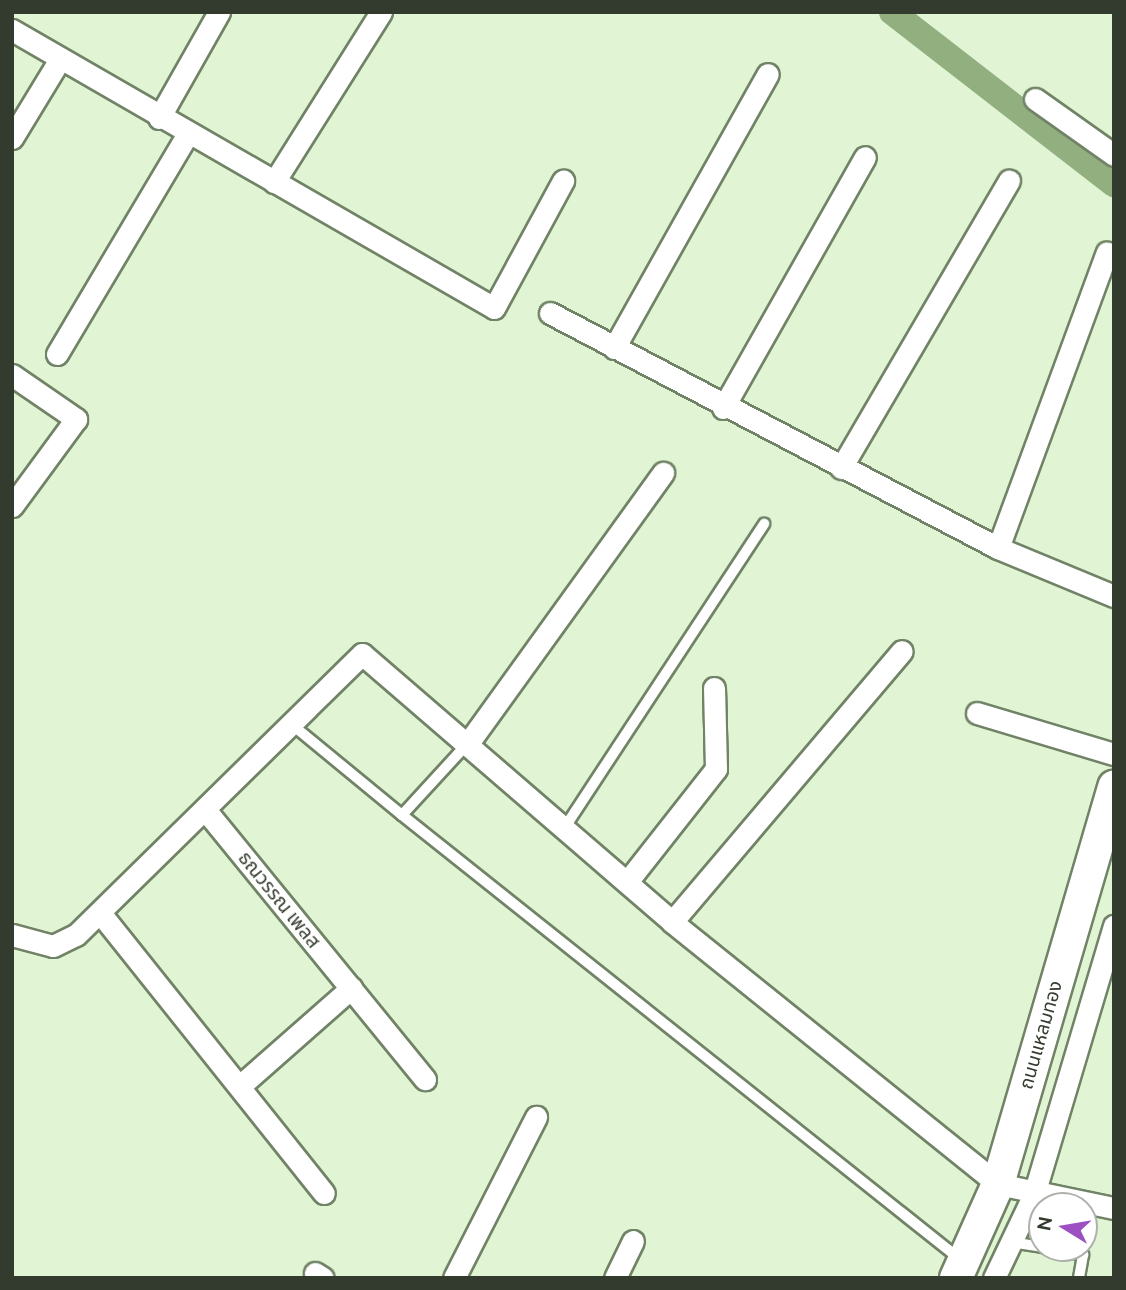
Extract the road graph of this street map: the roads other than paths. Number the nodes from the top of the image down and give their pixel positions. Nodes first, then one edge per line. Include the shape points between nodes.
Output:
1 (219, 12) edge
2 (380, 12) edge
3 (12, 30) edge
4 (60, 59) junction
5 (768, 74) dead end
6 (1035, 99) dead end
7 (159, 118) junction
8 (187, 135) junction
9 (12, 138) edge
10 (1114, 155) edge
11 (865, 157) dead end
12 (1009, 180) dead end
13 (563, 181) dead end
14 (274, 182) junction
15 (1107, 252) dead end
16 (550, 313) dead end
17 (614, 348) junction
18 (57, 354) dead end
19 (12, 375) edge
20 (723, 408) junction
21 (841, 468) junction
22 (663, 473) dead end
23 (12, 506) edge
24 (764, 524) dead end
25 (998, 548) junction
26 (1114, 596) edge
27 (902, 651) dead end
28 (714, 688) dead end
29 (978, 713) dead end
30 (290, 723) junction
31 (469, 742) junction
32 (1114, 754) edge
33 (1114, 787) edge
34 (207, 812) junction
35 (402, 816) junction
36 (565, 827) junction
37 (627, 882) junction
38 (101, 914) junction
39 (672, 922) junction
40 (1114, 926) edge
41 (12, 934) edge
42 (351, 988) junction
43 (425, 1079) dead end
44 (241, 1085) junction
45 (536, 1117) dead end
46 (998, 1184) junction
47 (1028, 1192) edge
48 (1035, 1192) edge
49 (324, 1193) dead end
50 (1028, 1207) edge
51 (633, 1241) dead end
52 (1011, 1242) junction
53 (1028, 1245) edge
54 (959, 1270) edge
55 (454, 1278) edge
56 (615, 1278) edge
57 (994, 1278) edge

1 - 7 street
2 - 14 street
3 - 4 street
4 - 7 street
4 - 9 street
5 - 17 street
6 - 10 street
7 - 8 street
8 - 14 street
8 - 18 street
11 - 20 street
12 - 21 street
13 - 14 street via 494,308
15 - 25 street
16 - 17 street
17 - 20 street
19 - 23 street via 76,419
20 - 21 street
21 - 25 street
22 - 31 street
24 - 36 lane
25 - 26 street
27 - 39 street
28 - 37 street via 716,769
29 - 32 street
30 - 31 street via 362,654
30 - 34 street
30 - 35 lane
31 - 35 lane
31 - 36 street
33 - 46 main road, ถนนแหลมทอง
34 - 38 street
34 - 42 street, ธณวรรณ เพลส
35 - 54 lane
36 - 37 street
37 - 39 street
38 - 41 street via 53,946
38 - 44 street
39 - 46 street
40 - 48 street
42 - 43 street, ธณวรรณ เพลส
42 - 44 street
44 - 49 street
45 - 55 street
46 - 47 street
46 - 54 main road, ถนนแหลมทอง
50 - 52 street
51 - 56 street
52 - 53 lane
52 - 57 street

